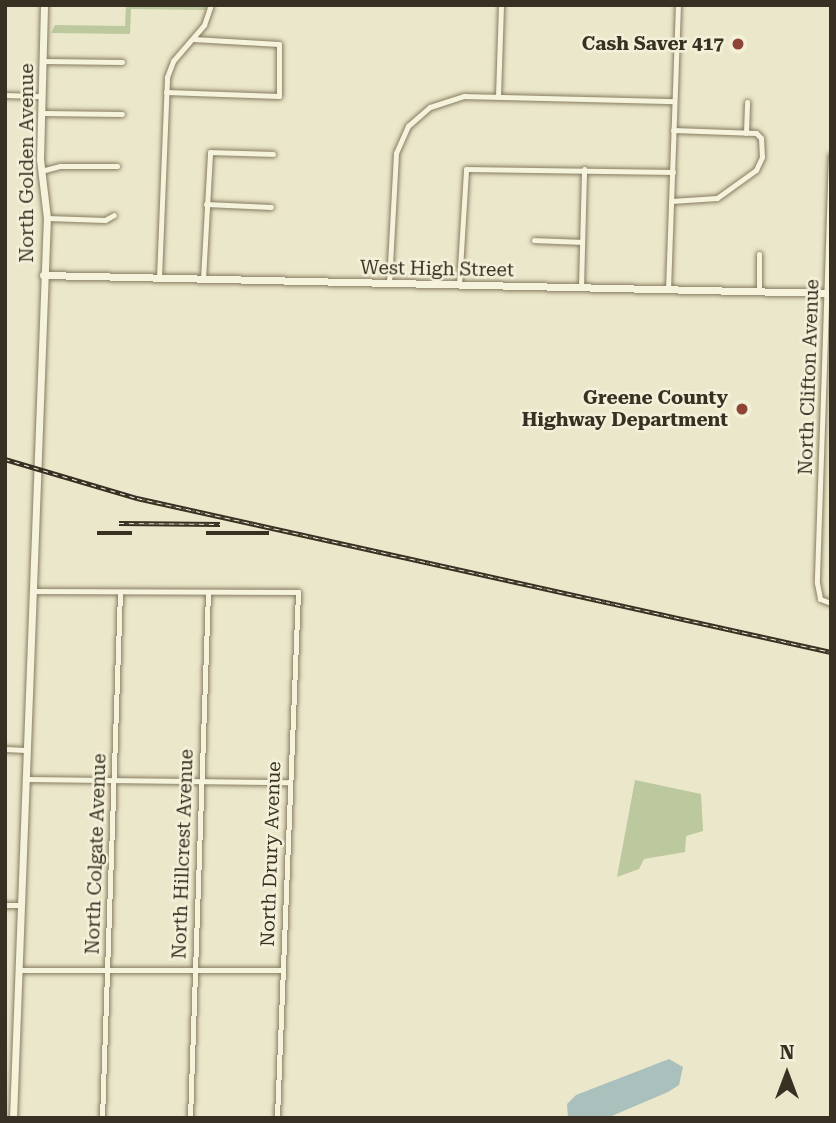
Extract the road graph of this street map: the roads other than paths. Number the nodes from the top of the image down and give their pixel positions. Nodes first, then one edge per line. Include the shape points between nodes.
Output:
1 (44, 5) edge
2 (211, 5) edge
3 (501, 5) edge
4 (678, 5) edge
5 (193, 39) junction
6 (43, 61) junction
7 (122, 62) dead end
8 (166, 92) junction
9 (5, 95) edge
10 (42, 96) junction
11 (498, 96) junction
12 (674, 101) junction
13 (747, 102) dead end
14 (42, 113) junction
15 (122, 114) dead end
16 (673, 130) junction
17 (746, 133) junction
18 (273, 154) dead end
19 (831, 155) edge
20 (117, 166) dead end
21 (584, 169) junction
22 (41, 171) junction
23 (673, 172) junction
24 (671, 201) junction
25 (206, 204) junction
26 (271, 207) dead end
27 (114, 215) dead end
28 (47, 218) junction
29 (534, 240) dead end
30 (582, 242) junction
31 (759, 254) dead end
32 (43, 275) junction
33 (159, 278) junction
34 (203, 279) junction
35 (389, 283) junction
36 (459, 285) junction
37 (581, 287) junction
38 (668, 290) junction
39 (759, 291) junction
40 (829, 293) edge
41 (32, 591) junction
42 (121, 592) junction
43 (208, 592) junction
44 (831, 603) edge
45 (5, 749) edge
46 (25, 750) junction
47 (25, 779) junction
48 (114, 781) junction
49 (201, 781) junction
50 (289, 782) junction
51 (5, 905) edge
52 (21, 905) junction
53 (19, 970) junction
54 (282, 970) junction
55 (107, 971) junction
56 (195, 972) junction
57 (13, 1118) edge
58 (102, 1118) edge
59 (190, 1118) edge
60 (277, 1118) edge

1 - 6 street, North Golden Avenue
2 - 5 street
3 - 11 street
4 - 12 street
5 - 8 street via 171,65
5 - 8 street via 279,44 279,96
6 - 7 street
6 - 10 street, North Golden Avenue
8 - 33 street
9 - 10 street
10 - 14 street, North Golden Avenue
11 - 12 street
11 - 35 street via 452,98 415,118 402,136 394,159
12 - 16 street
13 - 17 street
14 - 15 street
14 - 22 street, North Golden Avenue
16 - 17 street
16 - 23 street
17 - 24 street via 761,138 756,170 713,200
18 - 25 street via 210,152
19 - 40 street, North Clifton Avenue
20 - 22 street via 60,166
21 - 23 street
21 - 30 street
21 - 36 street via 466,169
22 - 28 street, North Golden Avenue
23 - 24 street
24 - 38 street
25 - 26 street
25 - 34 street
27 - 28 street via 105,220
28 - 32 street, North Golden Avenue
29 - 30 street
30 - 37 street
31 - 39 street
32 - 33 street, West High Street
32 - 41 street, North Golden Avenue
33 - 34 street, West High Street
34 - 35 street, West High Street
35 - 36 street, West High Street
36 - 37 street, West High Street
37 - 38 street, West High Street
38 - 39 street, West High Street
39 - 40 street, West High Street
40 - 44 street, North Clifton Avenue via 820,599
41 - 42 street
41 - 46 street, North Golden Avenue
42 - 43 street
42 - 48 street, North Colgate Avenue
43 - 49 street, North Hillcrest Avenue
43 - 50 street, North Drury Avenue via 298,592
45 - 46 street
46 - 47 street, North Golden Avenue
47 - 48 street
47 - 52 street, North Golden Avenue
48 - 49 street
48 - 55 street, North Colgate Avenue
49 - 50 street
49 - 56 street, North Hillcrest Avenue
50 - 54 street, North Drury Avenue
51 - 52 street
52 - 53 street, North Golden Avenue
53 - 55 street
53 - 57 street, North Golden Avenue
54 - 56 street
54 - 60 street, North Drury Avenue
55 - 56 street
55 - 58 street, North Colgate Avenue
56 - 59 street, North Hillcrest Avenue

